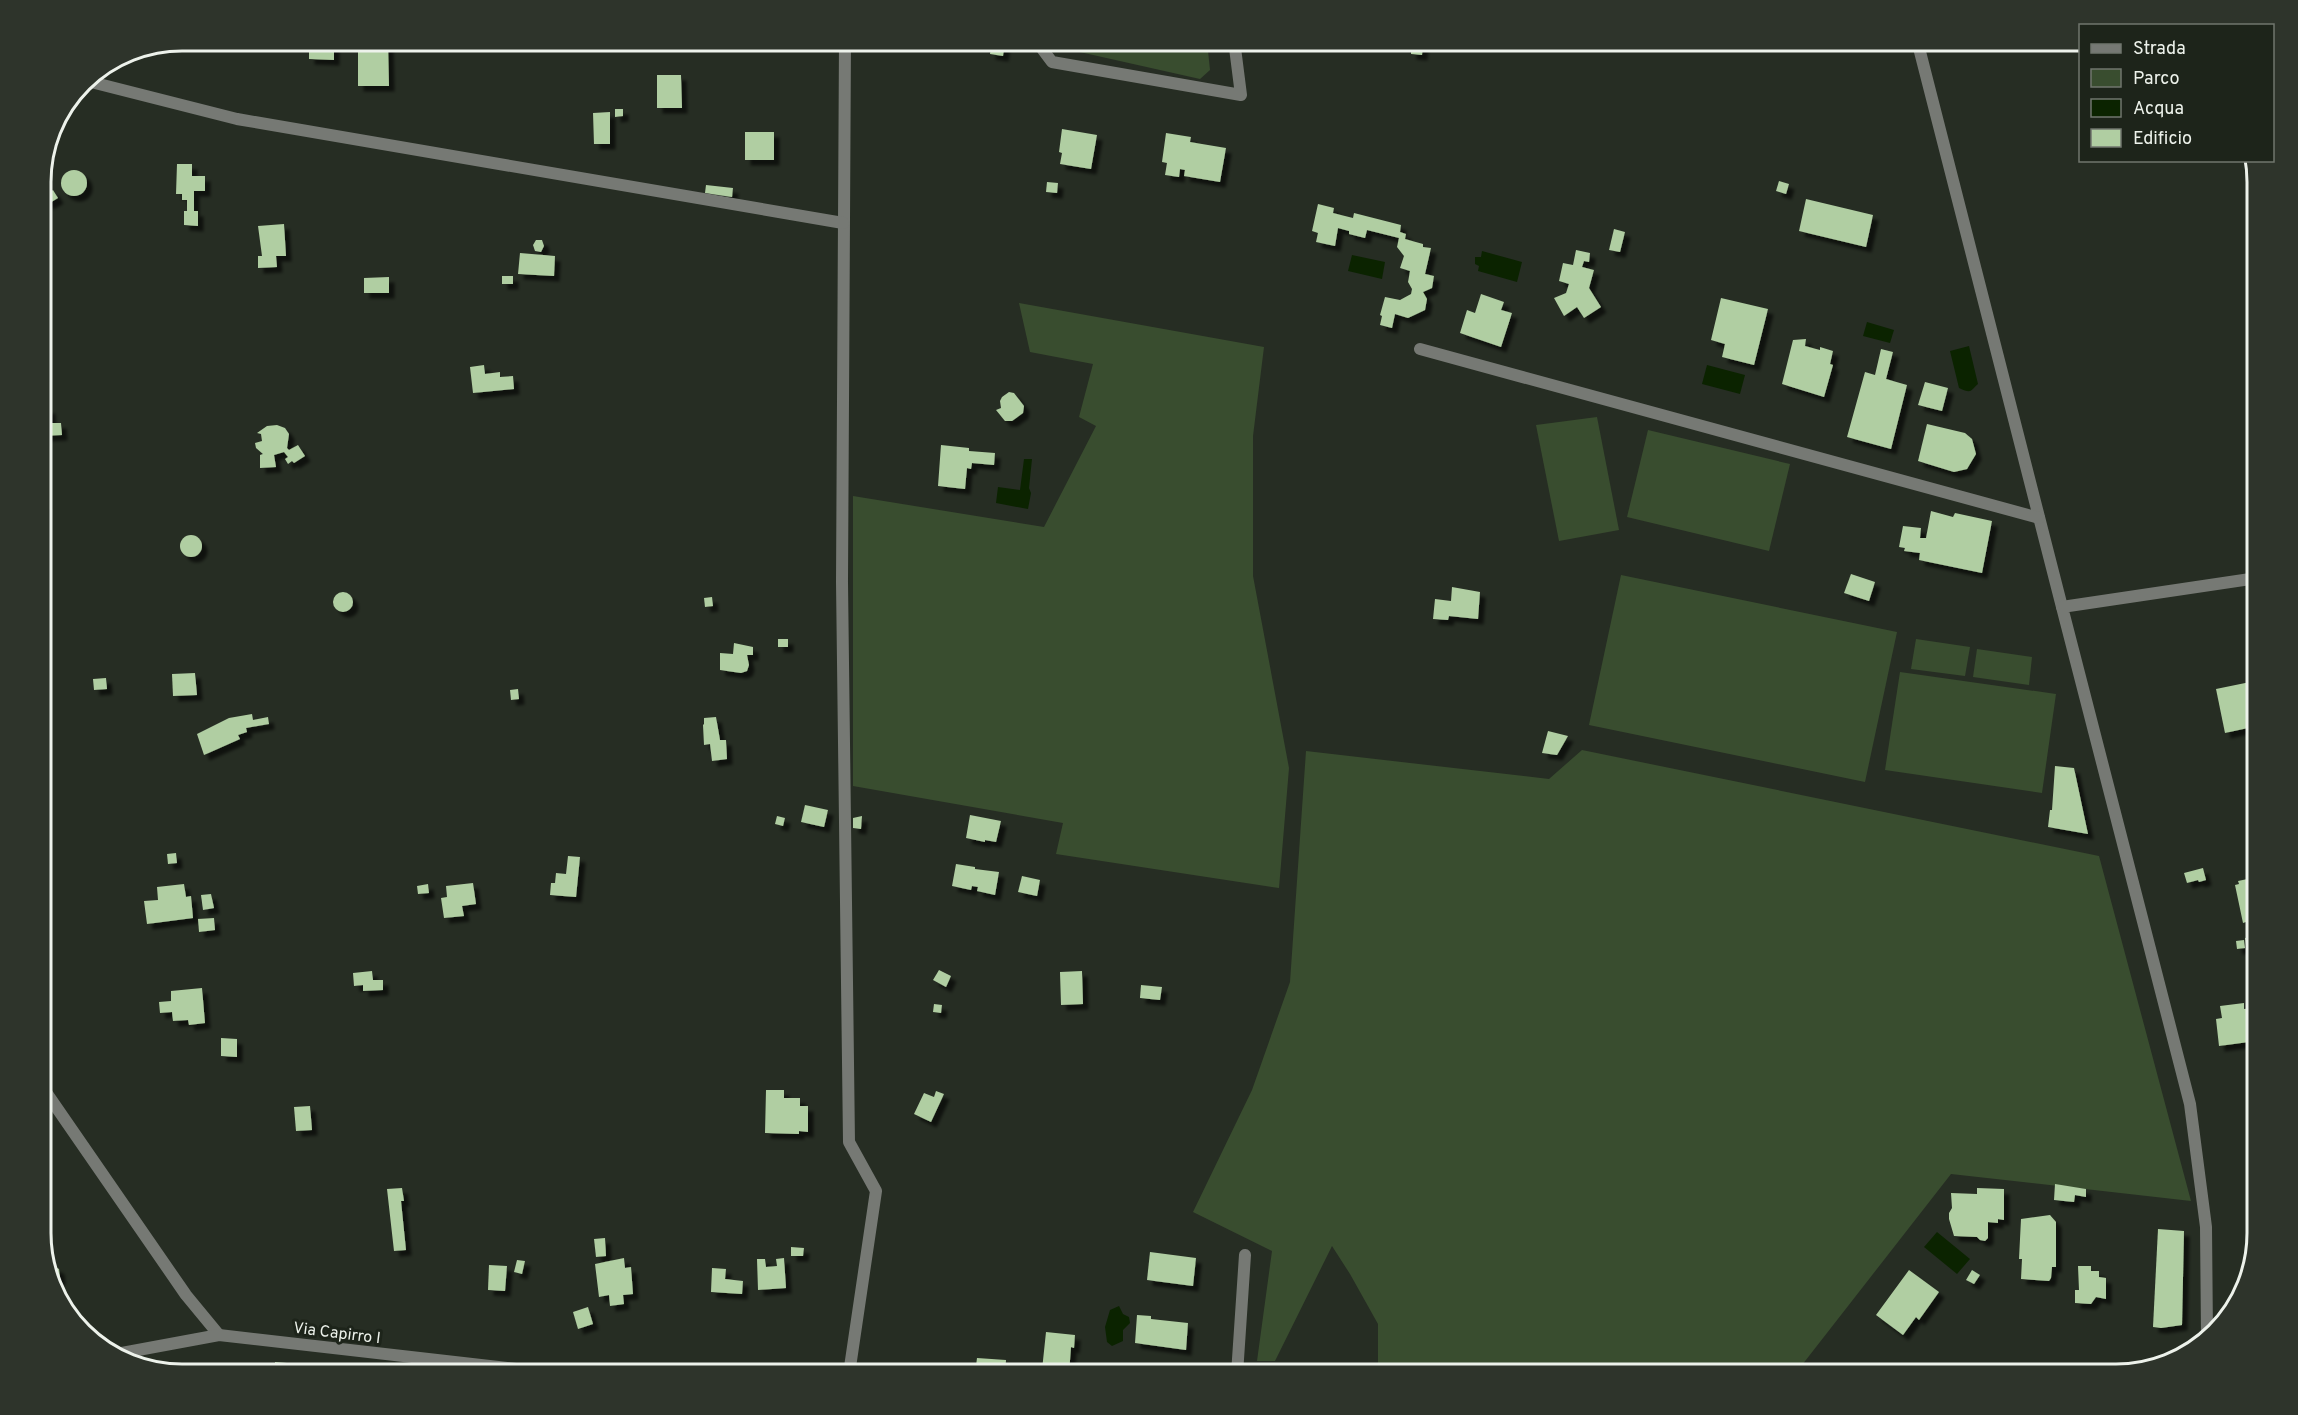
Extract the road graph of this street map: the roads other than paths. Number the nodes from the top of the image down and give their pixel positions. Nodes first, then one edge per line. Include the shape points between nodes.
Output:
1 (845, 51) edge
2 (1044, 51) edge
3 (1235, 51) edge
4 (1920, 51) edge
5 (97, 83) edge
6 (843, 223) junction
7 (1420, 349) dead end
8 (2039, 518) junction
9 (2247, 579) edge
10 (2062, 607) junction
11 (51, 1099) edge
12 (1245, 1255) dead end
13 (2206, 1329) edge
14 (219, 1335) junction
15 (128, 1352) edge
16 (473, 1364) edge
17 (850, 1364) edge
18 (1238, 1364) edge

1 - 6 street
2 - 3 street via 1052,63 1241,95
4 - 8 street
5 - 6 street via 237,119
6 - 17 street via 849,1142 876,1191
7 - 8 street
8 - 10 street
9 - 10 street
10 - 13 street via 2190,1104 2206,1227
11 - 14 street via 186,1295
12 - 18 street
14 - 15 street, Via Capirro I
14 - 16 street, Via Capirro I

